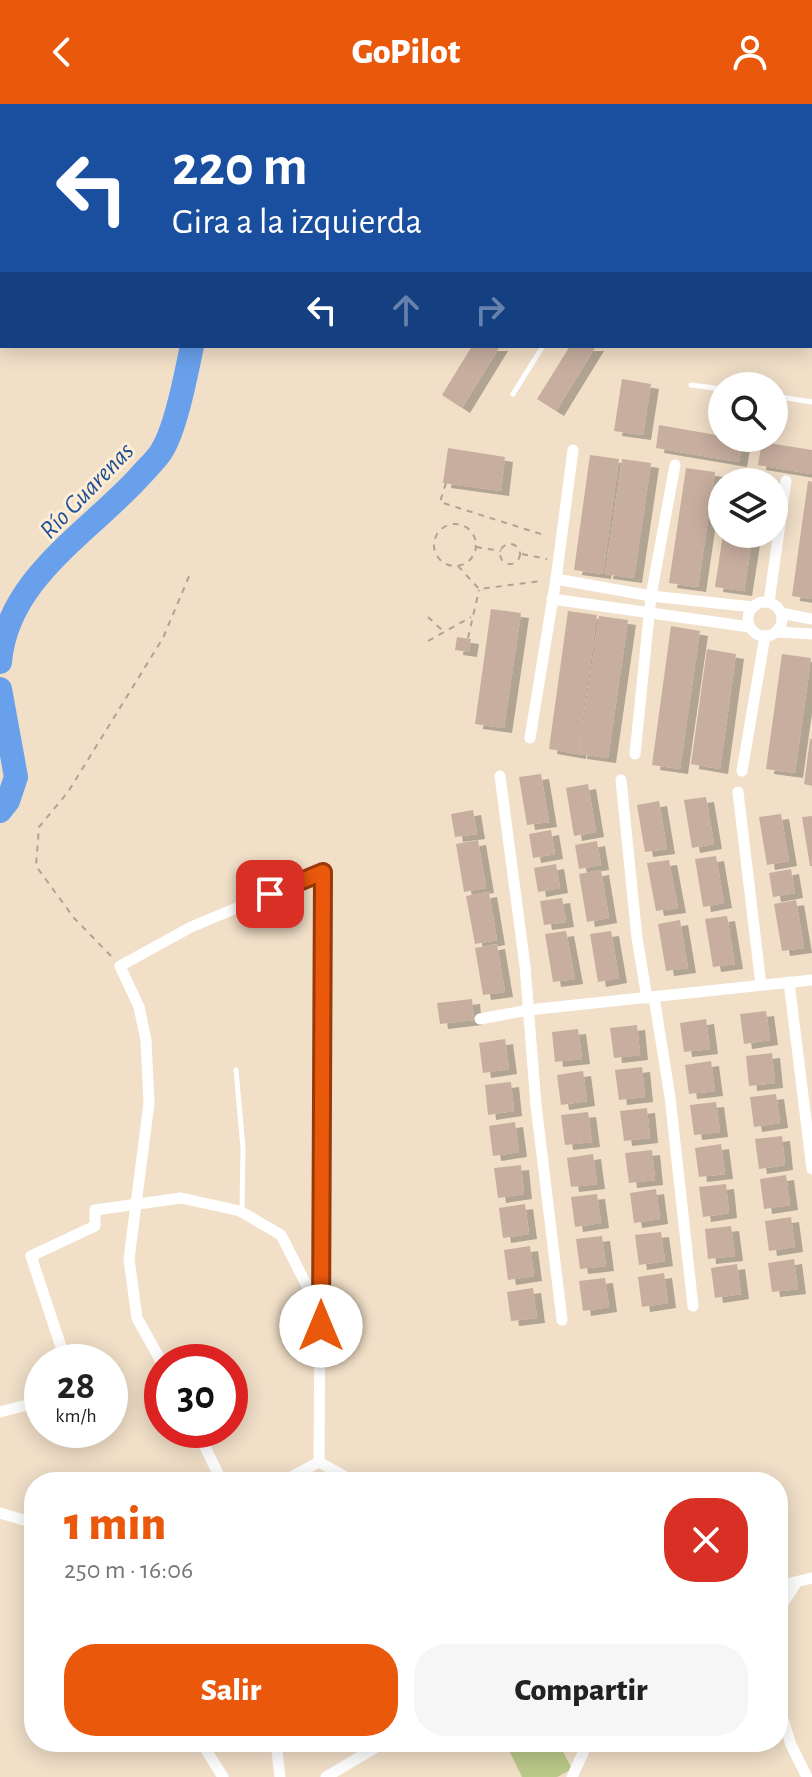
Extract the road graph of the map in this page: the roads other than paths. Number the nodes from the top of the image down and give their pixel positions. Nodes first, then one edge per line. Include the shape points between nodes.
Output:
1 (542, 348) edge
2 (691, 385) dead end
3 (708, 387) edge
4 (513, 394) dead end
5 (788, 398) edge
6 (812, 402) edge
7 (573, 450) dead end
8 (675, 465) dead end
9 (777, 548) edge
10 (556, 579) junction
11 (651, 596) junction
12 (552, 599) junction
13 (769, 602) junction
14 (753, 607) junction
15 (650, 613) junction
16 (781, 613) junction
17 (812, 619) edge
18 (750, 627) junction
19 (771, 634) junction
20 (812, 634) edge
21 (530, 738) dead end
22 (635, 754) dead end
23 (742, 771) dead end
24 (500, 776) dead end
25 (621, 780) dead end
26 (738, 792) dead end
27 (812, 980) edge
28 (789, 982) junction
29 (761, 985) junction
30 (651, 997) junction
31 (528, 1010) junction
32 (480, 1019) dead end
33 (236, 1070) dead end
34 (812, 1169) edge
35 (135, 1204) junction
36 (242, 1212) junction
37 (693, 1306) dead end
38 (562, 1320) dead end
39 (321, 1326) junction
40 (60, 1344) edge
41 (151, 1344) edge
42 (24, 1406) edge
43 (0, 1412) edge
44 (206, 1448) edge
45 (319, 1462) junction
46 (217, 1472) edge
47 (300, 1472) edge
48 (337, 1472) edge
49 (0, 1513) edge
50 (24, 1520) edge
51 (812, 1578) edge
52 (796, 1583) junction
53 (788, 1584) edge
54 (788, 1595) edge
55 (788, 1735) edge
56 (207, 1752) edge
57 (277, 1752) edge
58 (368, 1752) edge
59 (583, 1752) edge
60 (223, 1777) edge
61 (280, 1777) edge
62 (326, 1777) edge
63 (572, 1777) edge
64 (807, 1777) edge

1 - 4 lane
2 - 3 lane
5 - 6 lane
7 - 10 street
8 - 11 street
9 - 13 street
10 - 11 street
10 - 12 street
11 - 14 street
11 - 15 street
12 - 15 street
12 - 21 street
13 - 14 street
13 - 16 street
14 - 18 street
15 - 18 street
15 - 22 street
16 - 17 street
16 - 19 street via 782,623
18 - 19 street
19 - 20 street
19 - 23 street
24 - 31 street
25 - 30 street via 637,938
26 - 29 street
27 - 28 street
28 - 29 street
28 - 34 street
29 - 30 street
30 - 31 street
30 - 37 street via 670,1097
31 - 32 street
31 - 38 street
33 - 36 lane
35 - 36 street via 181,1198
35 - 39 street via 149,1103 147,1056 139,1007 120,966 191,927 323,872
35 - 40 street via 95,1210 95,1226 31,1256
35 - 41 street via 129,1259 137,1318
36 - 39 street via 281,1235
39 - 45 street
42 - 43 street
44 - 46 street
45 - 47 street
45 - 48 street
49 - 50 street
51 - 52 street
52 - 53 street
52 - 54 street
55 - 64 street
56 - 60 street
57 - 61 street
58 - 62 street
59 - 63 street

